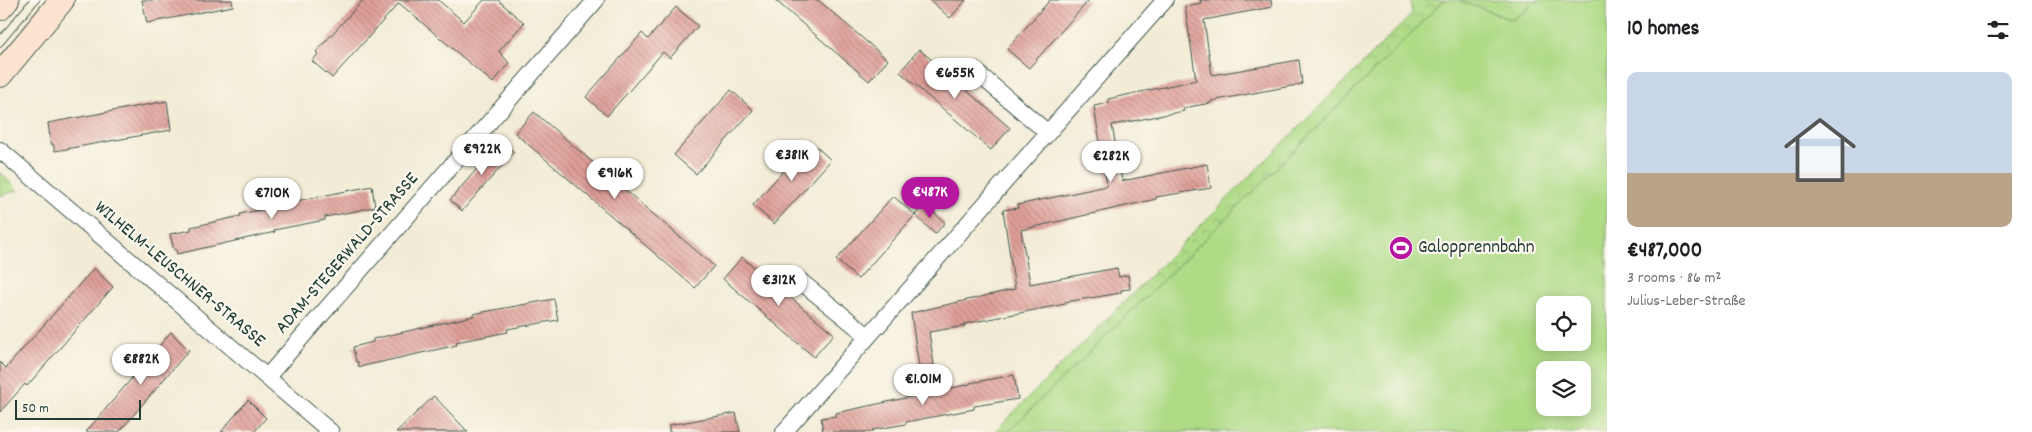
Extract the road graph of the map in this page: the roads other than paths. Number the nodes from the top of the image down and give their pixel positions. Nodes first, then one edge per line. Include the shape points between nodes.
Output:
1 (7, 0) edge
2 (62, 0) edge
3 (596, 0) edge
4 (1165, 0) edge
5 (0, 8) edge
6 (974, 70) dead end
7 (0, 75) edge
8 (1048, 133) junction
9 (0, 150) edge
10 (799, 280) dead end
11 (868, 336) junction
12 (268, 377) junction
13 (331, 432) edge
14 (784, 432) edge

1 - 5 street
2 - 7 street
3 - 12 street, ADAM-STEGERWALD-STRASSE
4 - 8 street
6 - 8 street
8 - 11 street
9 - 12 street, WILHELM-LEUSCHNER-STRASSE
10 - 11 street
11 - 14 street
12 - 13 street, WILHELM-LEUSCHNER-STRASSE

